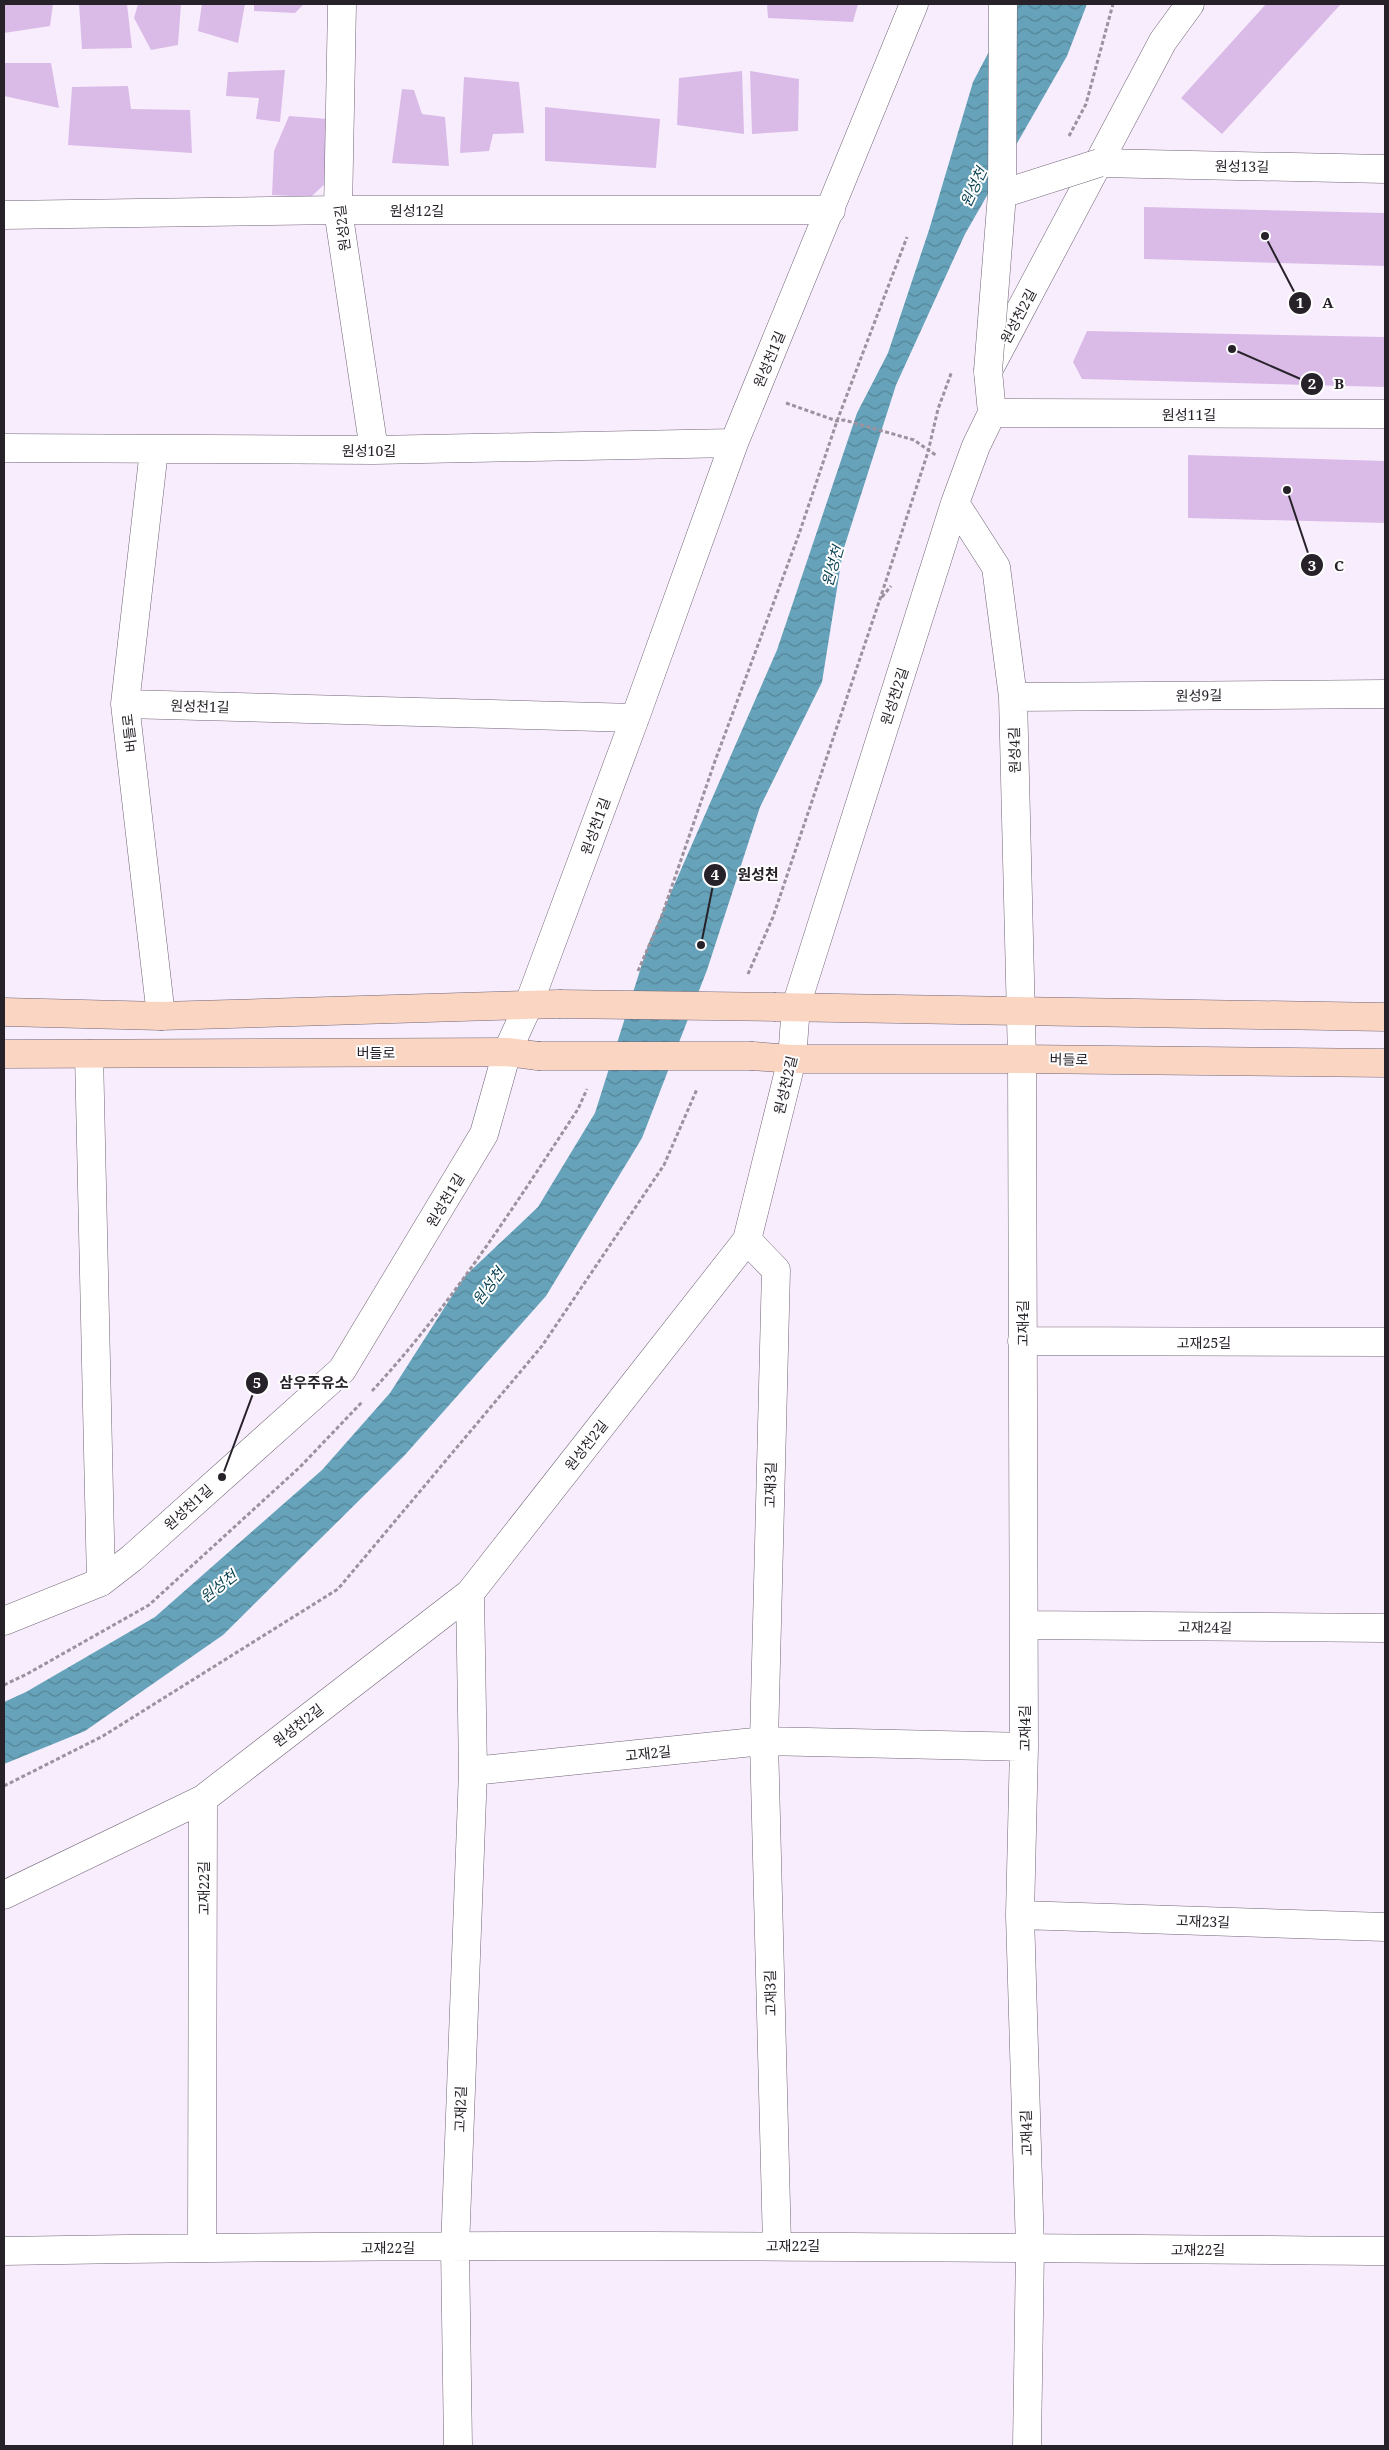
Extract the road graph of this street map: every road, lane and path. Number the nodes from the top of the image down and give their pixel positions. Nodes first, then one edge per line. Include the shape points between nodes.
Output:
1 (342, 4) edge
2 (914, 4) edge
3 (1003, 4) edge
4 (1190, 4) edge
5 (1099, 163) junction
6 (1385, 169) edge
7 (1002, 194) junction
8 (338, 210) junction
9 (831, 210) junction
10 (4, 215) edge
11 (988, 371) junction
12 (755, 393) junction
13 (992, 413) junction
14 (1385, 414) edge
15 (734, 443) junction
16 (4, 448) edge
17 (154, 450) junction
18 (374, 450) junction
19 (928, 452) dead end
20 (955, 503) junction
21 (1385, 694) edge
22 (1013, 697) junction
23 (125, 704) junction
24 (635, 718) junction
25 (528, 1006) junction
26 (786, 1007) junction
27 (1020, 1010) junction
28 (4, 1012) edge
29 (161, 1016) junction
30 (1385, 1016) edge
31 (507, 1052) junction
32 (4, 1054) edge
33 (88, 1054) junction
34 (792, 1059) junction
35 (1022, 1059) junction
36 (1385, 1063) edge
37 (747, 1240) junction
38 (1022, 1342) junction
39 (1385, 1342) edge
40 (101, 1582) junction
41 (470, 1593) junction
42 (4, 1621) edge
43 (1024, 1625) junction
44 (1385, 1628) edge
45 (764, 1741) junction
46 (1024, 1747) junction
47 (472, 1771) junction
48 (203, 1799) junction
49 (4, 1895) edge
50 (1020, 1915) junction
51 (1385, 1927) edge
52 (777, 2245) junction
53 (202, 2247) junction
54 (455, 2248) junction
55 (1030, 2248) junction
56 (4, 2251) edge
57 (1385, 2251) edge
58 (458, 2446) edge
59 (1027, 2446) edge

1 - 8 street, 원성2길
2 - 9 street, 원성천1길
3 - 7 street, bridge
4 - 5 street, 원성천2길 via 1164,41
5 - 6 street, 원성13길
5 - 7 street, 원성13길, bridge
5 - 11 street, 원성천2길
7 - 11 street, bridge
8 - 9 street, 원성12길
8 - 10 street, 원성12길
8 - 18 street, 원성2길
9 - 12 street, 원성천1길
11 - 13 street
12 - 15 street, 원성천1길
12 - 19 path via 837,421 844,420 914,440
13 - 14 street, 원성11길
13 - 20 street, 원성천2길
15 - 18 street, 원성10길
15 - 24 street, 원성천1길
16 - 17 street, 원성10길
17 - 18 street, 원성10길
17 - 23 street, 버들로
20 - 22 street, 원성4길 via 996,566
20 - 26 street, 원성천2길
21 - 22 street, 원성9길
22 - 27 street, 원성4길
23 - 24 street, 원성천1길
23 - 29 street, 버들로
24 - 25 street, 원성천1길
25 - 26 street, bridge
25 - 29 street
25 - 31 street, 원성천1길
26 - 27 street
26 - 34 street, 원성천2길
27 - 30 street
27 - 35 street, 고재4길
28 - 29 street
31 - 33 street, 버들로
31 - 34 street, 버들로, bridge via 538,1056 753,1056
31 - 40 street, 원성천1길 via 484,1134 342,1370
32 - 33 street, 버들로
33 - 40 street
34 - 35 street, 버들로
34 - 37 street, 원성천2길
35 - 36 street, 버들로
35 - 38 street, 고재4길
37 - 41 street, 원성천2길
37 - 45 street, 고재3길 via 776,1270
38 - 39 street, 고재25길
38 - 43 street, 고재4길
40 - 42 street, 원성천1길
41 - 47 street, 고재2길
41 - 48 street, 원성천2길
43 - 44 street, 고재24길
43 - 46 street, 고재4길
45 - 46 street
45 - 47 street, 고재2길
45 - 52 street, 고재3길
46 - 50 street, 고재4길
47 - 54 street, 고재2길
48 - 49 street, 원성천2길
48 - 53 street, 고재22길
50 - 51 street, 고재23길
50 - 55 street, 고재4길
52 - 54 street, 고재22길
52 - 55 street, 고재22길
53 - 54 street, 고재22길
53 - 56 street, 고재22길
54 - 58 street, 고재2길
55 - 57 street, 고재22길
55 - 59 street, 고재4길

